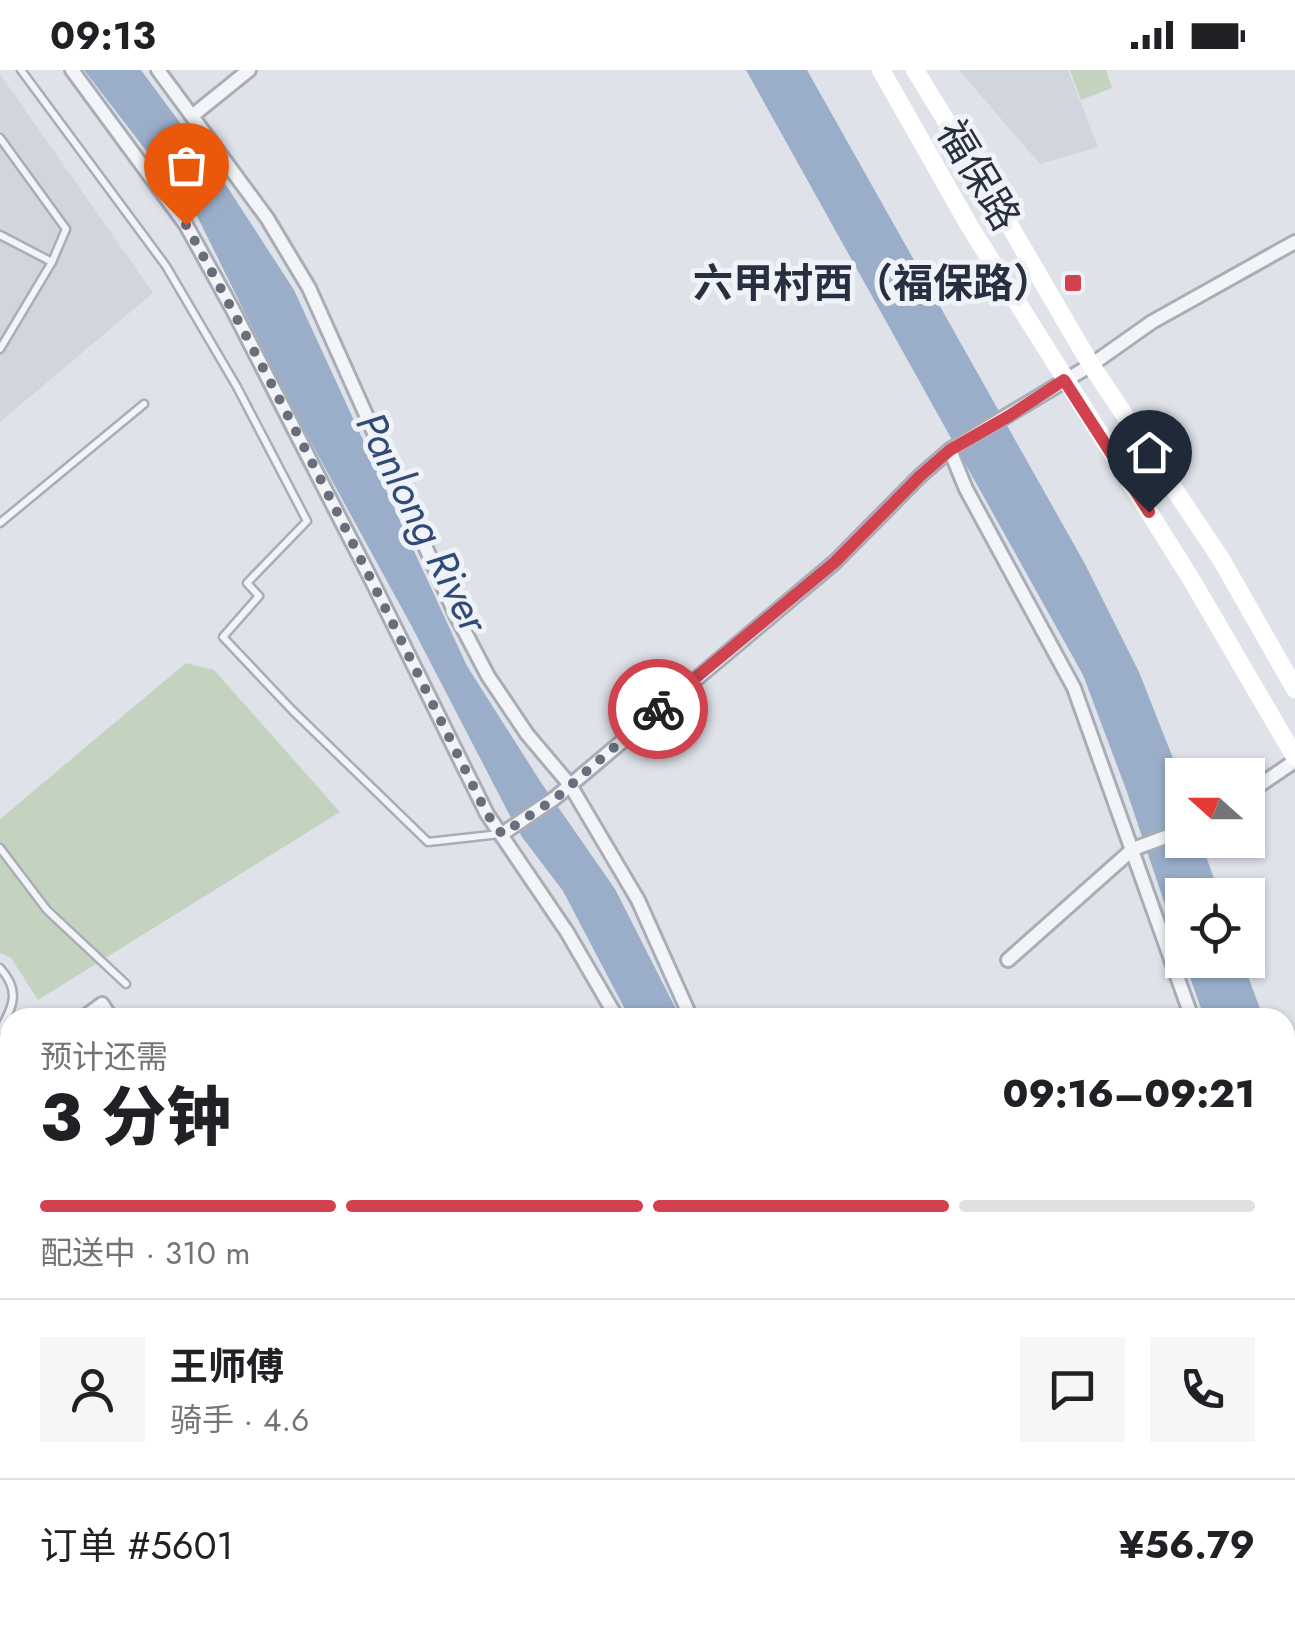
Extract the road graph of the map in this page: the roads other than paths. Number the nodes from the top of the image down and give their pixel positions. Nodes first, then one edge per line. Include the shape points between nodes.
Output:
1 (21, 70) edge
2 (72, 70) edge
3 (158, 70) edge
4 (249, 70) edge
5 (881, 70) edge
6 (915, 70) edge
7 (192, 116) junction
8 (0, 138) edge
9 (0, 235) edge
10 (1295, 242) edge
11 (52, 262) junction
12 (0, 348) edge
13 (1091, 365) junction
14 (1064, 380) junction
15 (144, 404) dead end
16 (950, 450) junction
17 (0, 523) edge
18 (1295, 689) edge
19 (1295, 759) edge
20 (1265, 781) edge
21 (570, 785) junction
22 (502, 834) junction
23 (1165, 837) edge
24 (0, 848) edge
25 (1133, 849) junction
26 (1008, 960) dead end
27 (0, 968) edge
28 (126, 984) dead end
29 (12, 1008) edge
30 (611, 1008) edge
31 (687, 1008) edge
32 (1189, 1008) edge

1 - 22 lane via 166,266 307,521 247,583 259,596 224,637 428,842
2 - 22 street via 186,225
3 - 7 street
4 - 7 street
5 - 14 main road, 福保路
6 - 13 main road, 福保路
7 - 21 street via 309,288 488,676
8 - 11 lane via 66,229
9 - 11 lane
10 - 13 street via 1152,322
11 - 12 lane
13 - 14 street
13 - 18 main road, 福保路 via 1221,560
14 - 16 street
14 - 19 main road, 福保路
15 - 17 lane
16 - 21 street via 835,562
16 - 25 street via 1074,688
19 - 20 street
21 - 22 street
21 - 31 street via 638,900
22 - 30 street
23 - 25 street
24 - 28 lane via 47,910
25 - 26 street
25 - 32 street
27 - 29 lane via 12,987

